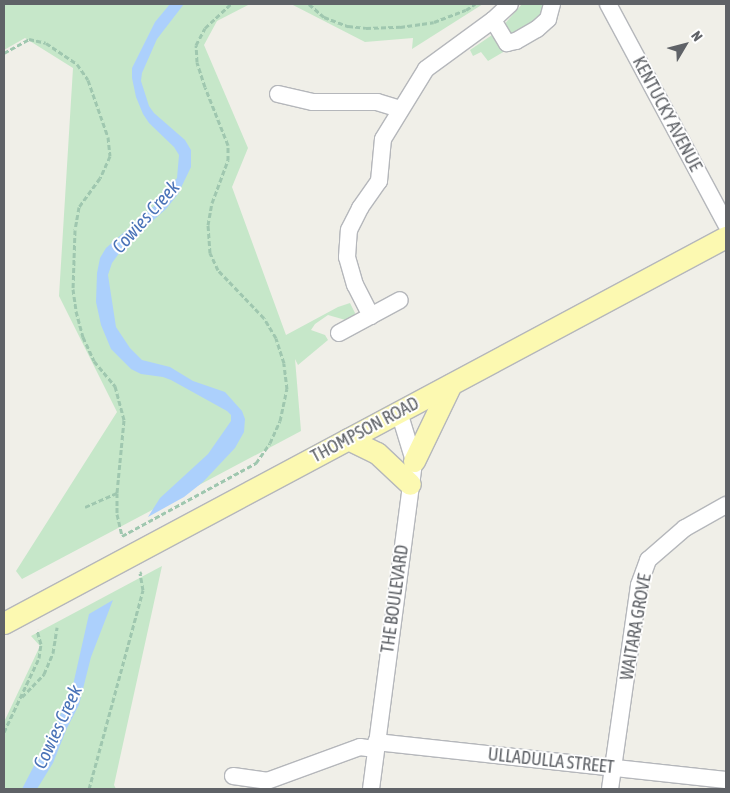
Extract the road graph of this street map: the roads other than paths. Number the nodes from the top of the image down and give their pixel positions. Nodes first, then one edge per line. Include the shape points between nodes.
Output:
1 (510, 4) edge
2 (552, 4) edge
3 (608, 4) edge
4 (493, 20) junction
5 (278, 94) dead end
6 (400, 109) junction
7 (726, 224) edge
8 (726, 237) edge
9 (400, 300) dead end
10 (371, 316) junction
11 (339, 333) dead end
12 (451, 384) junction
13 (399, 412) junction
14 (348, 439) junction
15 (414, 461) junction
16 (410, 484) junction
17 (726, 505) edge
18 (4, 623) edge
19 (375, 746) junction
20 (614, 768) junction
21 (233, 776) dead end
22 (726, 780) edge
23 (371, 789) edge
24 (610, 789) edge

1 - 4 street
2 - 4 street via 548,19 516,41 507,43
3 - 7 street, KENTUCKY AVENUE
4 - 6 street via 434,62
5 - 6 street via 314,102 377,102
6 - 10 street via 383,139 378,181 349,230 347,257 355,285
8 - 12 main road, THOMPSON ROAD
9 - 10 street
10 - 11 street
12 - 13 main road, THOMPSON ROAD
12 - 15 main road
13 - 14 main road, THOMPSON ROAD
13 - 15 street, THE BOULEVARD
14 - 16 main road via 377,454
14 - 18 main road, THOMPSON ROAD
15 - 16 street, THE BOULEVARD
16 - 19 street, THE BOULEVARD
17 - 20 street, WAITARA GROVE via 685,528 648,560 640,585
19 - 20 street, ULLADULLA STREET
19 - 21 street, ULLADULLA STREET via 360,747 268,781
19 - 23 street, THE BOULEVARD
20 - 22 street, ULLADULLA STREET
20 - 24 street, WAITARA GROVE

